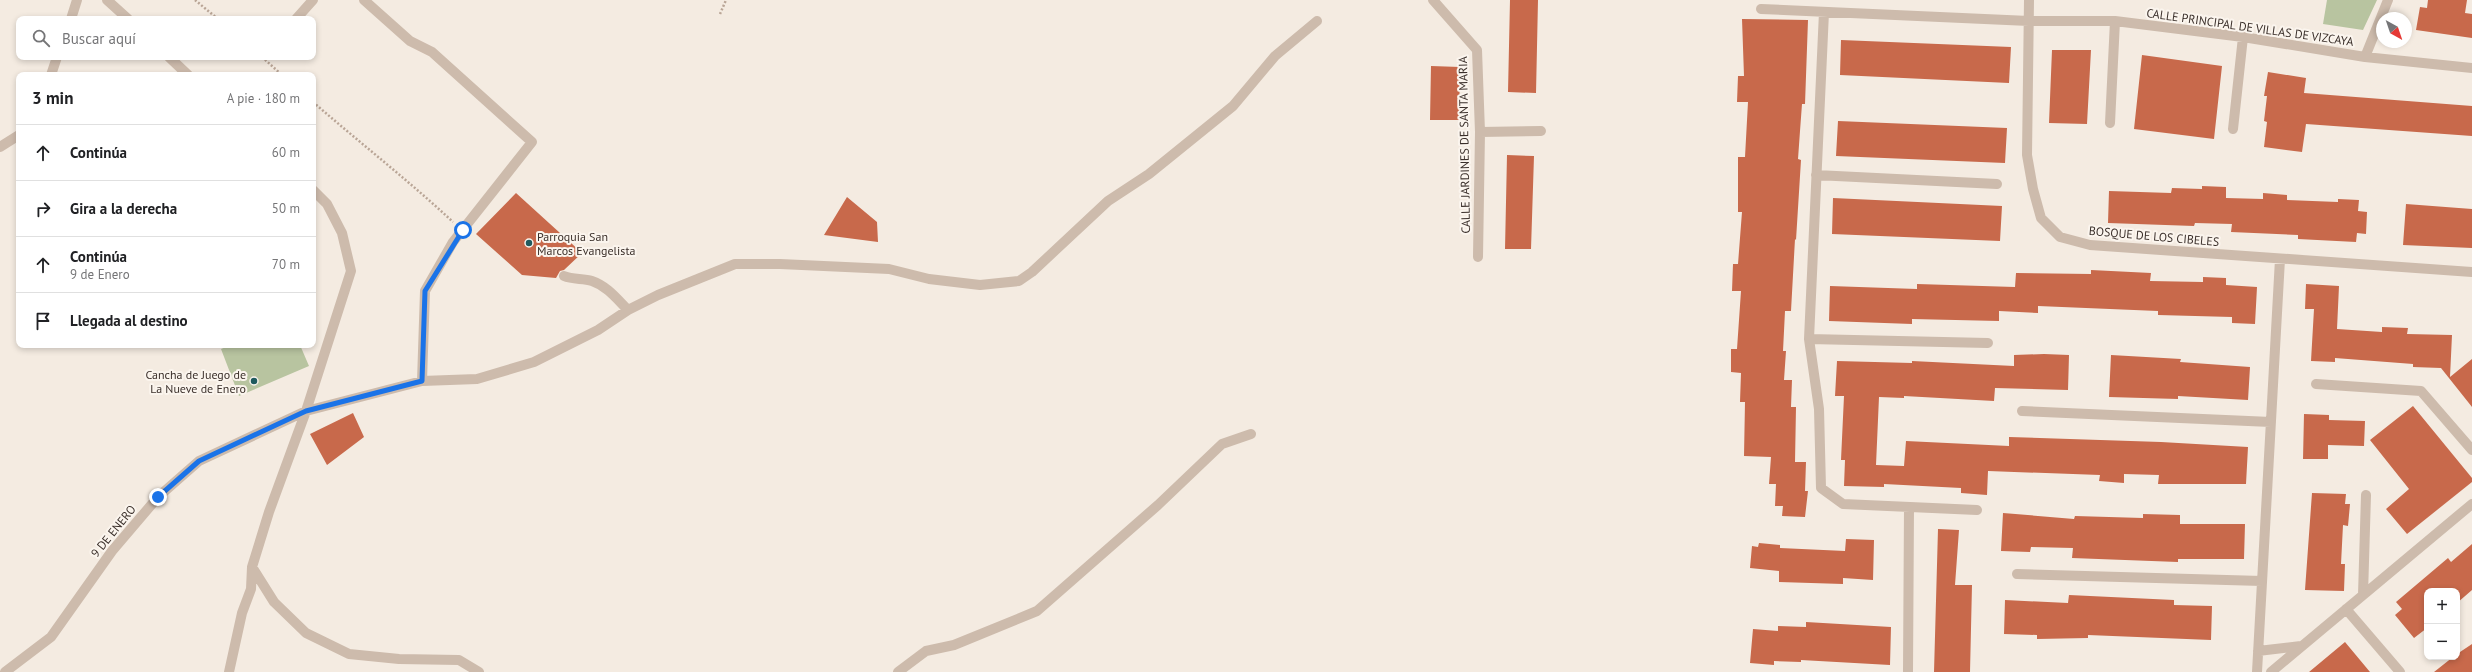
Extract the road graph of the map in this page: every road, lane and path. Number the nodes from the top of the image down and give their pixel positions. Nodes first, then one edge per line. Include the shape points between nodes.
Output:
1 (77, 0) edge
2 (107, 0) edge
3 (195, 0) edge
4 (313, 0) edge
5 (364, 0) edge
6 (726, 0) edge
7 (1434, 0) edge
8 (2030, 0) edge
9 (2388, 0) edge
10 (1761, 9) dead end
11 (1824, 12) junction
12 (720, 14) dead end
13 (72, 16) edge
14 (125, 16) edge
15 (214, 16) edge
16 (299, 16) edge
17 (1317, 21) dead end
18 (2029, 21) junction
19 (2115, 21) junction
20 (2243, 37) junction
21 (2365, 57) junction
22 (56, 60) edge
23 (172, 60) edge
24 (265, 60) edge
25 (2472, 68) edge
26 (52, 72) edge
27 (185, 72) edge
28 (279, 72) edge
29 (316, 105) edge
30 (2110, 123) dead end
31 (2233, 129) dead end
32 (1541, 131) dead end
33 (1480, 132) junction
34 (16, 137) edge
35 (0, 147) edge
36 (1816, 175) junction
37 (1997, 184) dead end
38 (316, 193) edge
39 (463, 230) junction
40 (1478, 257) dead end
41 (2280, 259) junction
42 (2472, 272) edge
43 (564, 276) dead end
44 (628, 310) junction
45 (1809, 339) junction
46 (1988, 343) dead end
47 (422, 381) junction
48 (2316, 384) dead end
49 (306, 411) junction
50 (2022, 411) dead end
51 (2271, 422) junction
52 (1251, 434) dead end
53 (2472, 450) edge
54 (2366, 495) dead end
55 (2472, 504) edge
56 (1909, 507) junction
57 (1977, 510) dead end
58 (252, 567) junction
59 (2017, 574) dead end
60 (2262, 581) junction
61 (2363, 595) junction
62 (2346, 609) junction
63 (2301, 646) junction
64 (2258, 652) junction
65 (5, 672) edge
66 (229, 672) edge
67 (479, 672) edge
68 (898, 672) edge
69 (1908, 672) edge
70 (2257, 672) edge
71 (2270, 672) edge
72 (2400, 672) edge

1 - 13 street
2 - 14 street
3 - 15 path
4 - 16 street
5 - 39 street via 410,41 432,52 532,142
6 - 12 path
7 - 33 street, CALLE JARDINES DE SANTA MARIA via 1477,50
8 - 18 street, BOSQUE DE LOS CIBELES
9 - 21 street
10 - 11 street, CALLE PRINCIPAL DE VILLAS DE VIZCAYA
11 - 18 street, CALLE PRINCIPAL DE VILLAS DE VIZCAYA
11 - 36 street
17 - 44 street, 9 DE ENERO via 1275,56 1232,106 1149,174 1108,201 1019,281 980,284 929,279 889,270 735,264
18 - 19 street, CALLE PRINCIPAL DE VILLAS DE VIZCAYA
18 - 41 street, BOSQUE DE LOS CIBELES via 2026,155 2032,189 2041,218 2060,237 2090,245
19 - 20 street, CALLE PRINCIPAL DE VILLAS DE VIZCAYA
19 - 30 street
20 - 21 street, CALLE PRINCIPAL DE VILLAS DE VIZCAYA
20 - 31 street
21 - 25 street, CALLE PRINCIPAL DE VILLAS DE VIZCAYA
22 - 26 street
23 - 27 street
24 - 28 path
29 - 39 path via 381,161 401,174
32 - 33 street
33 - 40 street, CALLE JARDINES DE SANTA MARIA
34 - 35 street
36 - 37 street
36 - 45 street
38 - 49 street via 327,204 342,233 351,271
39 - 47 street via 425,291
41 - 42 street, BOSQUE DE LOS CIBELES
41 - 51 street
43 - 44 street via 573,280 591,280 610,291
44 - 47 street, 9 DE ENERO via 598,330 534,362 477,378
45 - 46 street
45 - 56 street via 1819,409 1821,488 1842,504
47 - 49 street, 9 DE ENERO
48 - 53 street via 2421,391
49 - 58 street
49 - 65 street, 9 DE ENERO via 199,461 158,497 127,533 51,637
50 - 51 street
51 - 60 street
52 - 68 street via 1222,444 1158,505 1037,611 954,645 926,651
54 - 61 street
55 - 61 street
56 - 57 street
56 - 69 street
58 - 66 street via 251,590 242,613
58 - 67 street via 274,602 306,633 349,654 399,660 459,660
59 - 60 street
60 - 64 street
61 - 62 street
62 - 63 street
62 - 72 street
63 - 64 street
63 - 71 street
64 - 70 street

